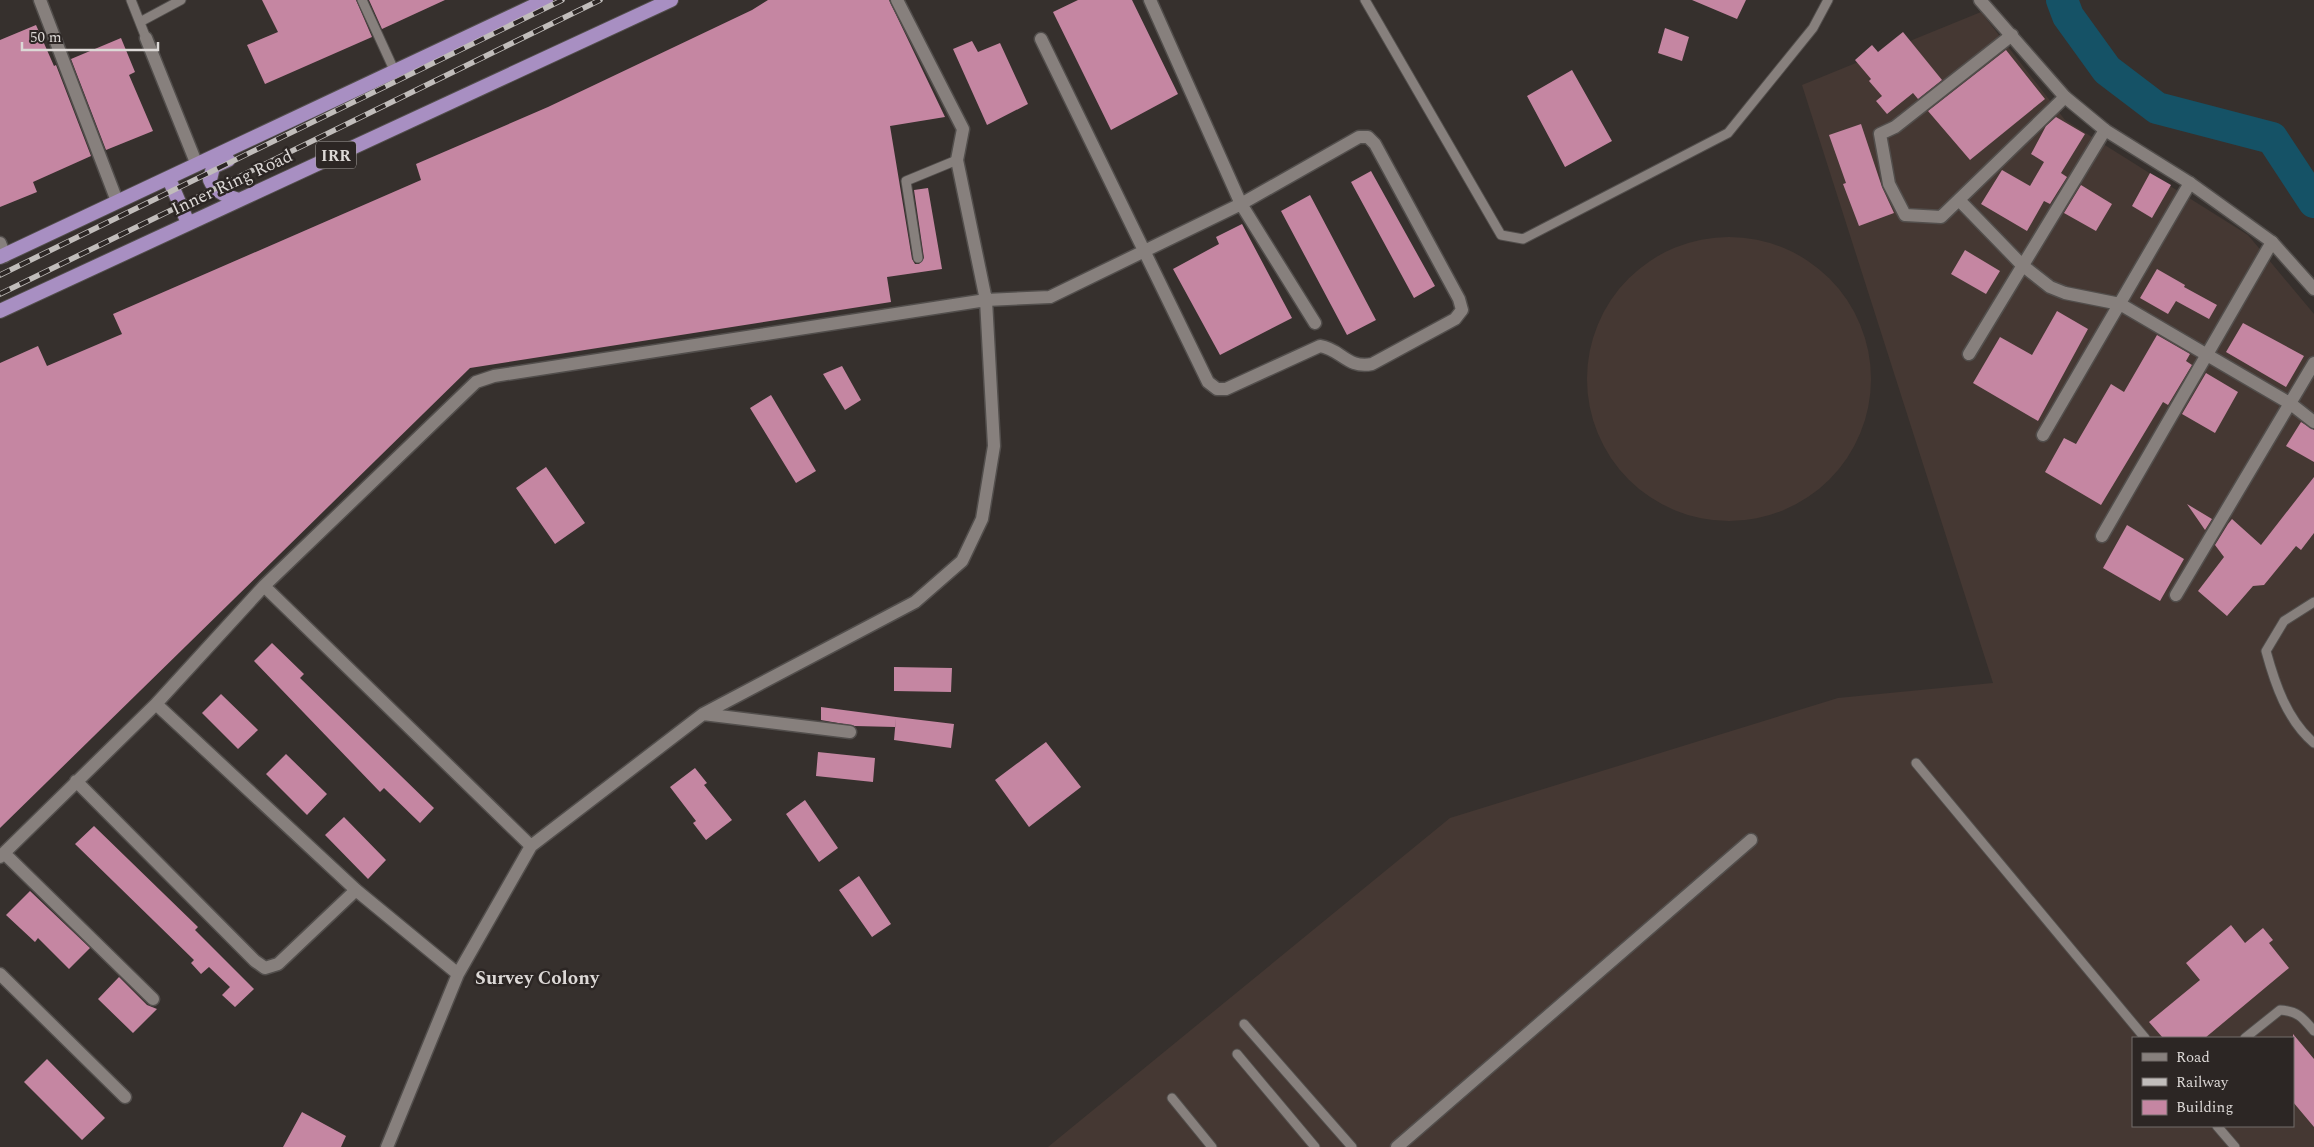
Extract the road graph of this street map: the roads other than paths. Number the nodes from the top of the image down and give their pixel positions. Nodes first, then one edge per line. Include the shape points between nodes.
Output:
1 (40, 0) edge
2 (130, 0) edge
3 (181, 0) edge
4 (362, 0) edge
5 (546, 0) edge
6 (671, 0) edge
7 (897, 0) edge
8 (1150, 0) edge
9 (1365, 0) edge
10 (1828, 0) edge
11 (1980, 0) edge
12 (140, 22) junction
13 (2012, 34) junction
14 (146, 38) joint
15 (1040, 39) dead end
16 (395, 72) junction
17 (2066, 96) junction
18 (2105, 130) junction
19 (248, 140) junction
20 (957, 160) junction
21 (197, 165) junction
22 (169, 179) junction
23 (2190, 183) junction
24 (239, 200) junction
25 (1959, 200) junction
26 (117, 201) junction
27 (1241, 204) junction
28 (188, 223) junction
29 (2272, 242) junction
30 (2, 252) edge
31 (1144, 253) junction
32 (918, 258) dead end
33 (2022, 265) junction
34 (2314, 288) edge
35 (986, 300) junction
36 (2120, 304) junction
37 (0, 311) edge
38 (1315, 323) dead end
39 (1969, 354) dead end
40 (2207, 354) junction
41 (2314, 363) edge
42 (2291, 404) junction
43 (2314, 422) edge
44 (2043, 435) dead end
45 (2102, 536) dead end
46 (264, 586) junction
47 (2176, 595) dead end
48 (2314, 602) edge
49 (156, 704) junction
50 (703, 714) junction
51 (850, 732) dead end
52 (2314, 743) edge
53 (1916, 763) dead end
54 (76, 781) junction
55 (1751, 840) dead end
56 (532, 846) junction
57 (2, 855) edge
58 (356, 890) junction
59 (0, 974) edge
60 (458, 974) junction
61 (153, 1000) dead end
62 (1244, 1024) dead end
63 (2314, 1031) edge
64 (2144, 1037) edge
65 (2246, 1037) edge
66 (1238, 1054) dead end
67 (125, 1098) dead end
68 (1172, 1098) dead end
69 (2218, 1127) edge
70 (387, 1147) edge
71 (1212, 1147) edge
72 (1315, 1147) edge
73 (1352, 1147) edge
74 (1397, 1147) edge
75 (2235, 1147) edge

1 - 26 street
2 - 12 lane
3 - 12 lane
4 - 16 lane
5 - 16 highway, Inner Ring Road
6 - 24 highway, Inner Ring Road / IRR
7 - 20 street via 963,129
8 - 27 street
9 - 10 lane via 1501,235 1523,239 1728,133 1813,28
11 - 13 street
12 - 14 lane
13 - 17 street
13 - 25 street via 1896,127 1880,134 1889,184 1905,215 1941,217
14 - 21 street
15 - 31 street
16 - 19 highway, Inner Ring Road
17 - 18 street
17 - 25 street
18 - 23 street
18 - 33 street
19 - 21 highway, Inner Ring Road
19 - 24 highway via 244,152 213,167 210,175 218,190
20 - 32 lane via 906,181
20 - 35 street
21 - 22 highway, Inner Ring Road
22 - 26 highway, Inner Ring Road
22 - 28 highway
23 - 29 street
23 - 36 street
24 - 28 highway, Inner Ring Road / IRR
25 - 33 street
26 - 30 highway, Inner Ring Road
27 - 31 street
27 - 31 street via 1359,137 1368,137 1380,152 1462,310 1455,319 1372,364 1352,364 1327,347 1320,346 1226,389 1217,389 1208,382
27 - 38 street
28 - 37 highway, Inner Ring Road / IRR
29 - 34 street
29 - 40 street
31 - 35 street via 1050,297
33 - 36 street via 2050,287 2065,293
33 - 39 street
35 - 46 street via 494,376 476,382
35 - 50 street via 994,446 982,519 962,561 915,602
36 - 40 street
36 - 44 street
40 - 42 street
40 - 45 street
41 - 42 street
42 - 43 street
42 - 47 street
46 - 49 street
46 - 56 street
48 - 52 lane via 2284,621 2266,651 2276,687 2303,734
49 - 54 street
49 - 58 street
50 - 51 street
50 - 56 street
53 - 64 lane
54 - 57 street
54 - 58 street via 255,961 266,968 278,964
55 - 74 street
56 - 60 street
57 - 61 street
58 - 60 street
59 - 67 street
60 - 70 street
62 - 73 lane
63 - 65 lane via 2293,1010 2280,1010
66 - 72 lane
68 - 71 lane
69 - 75 lane

